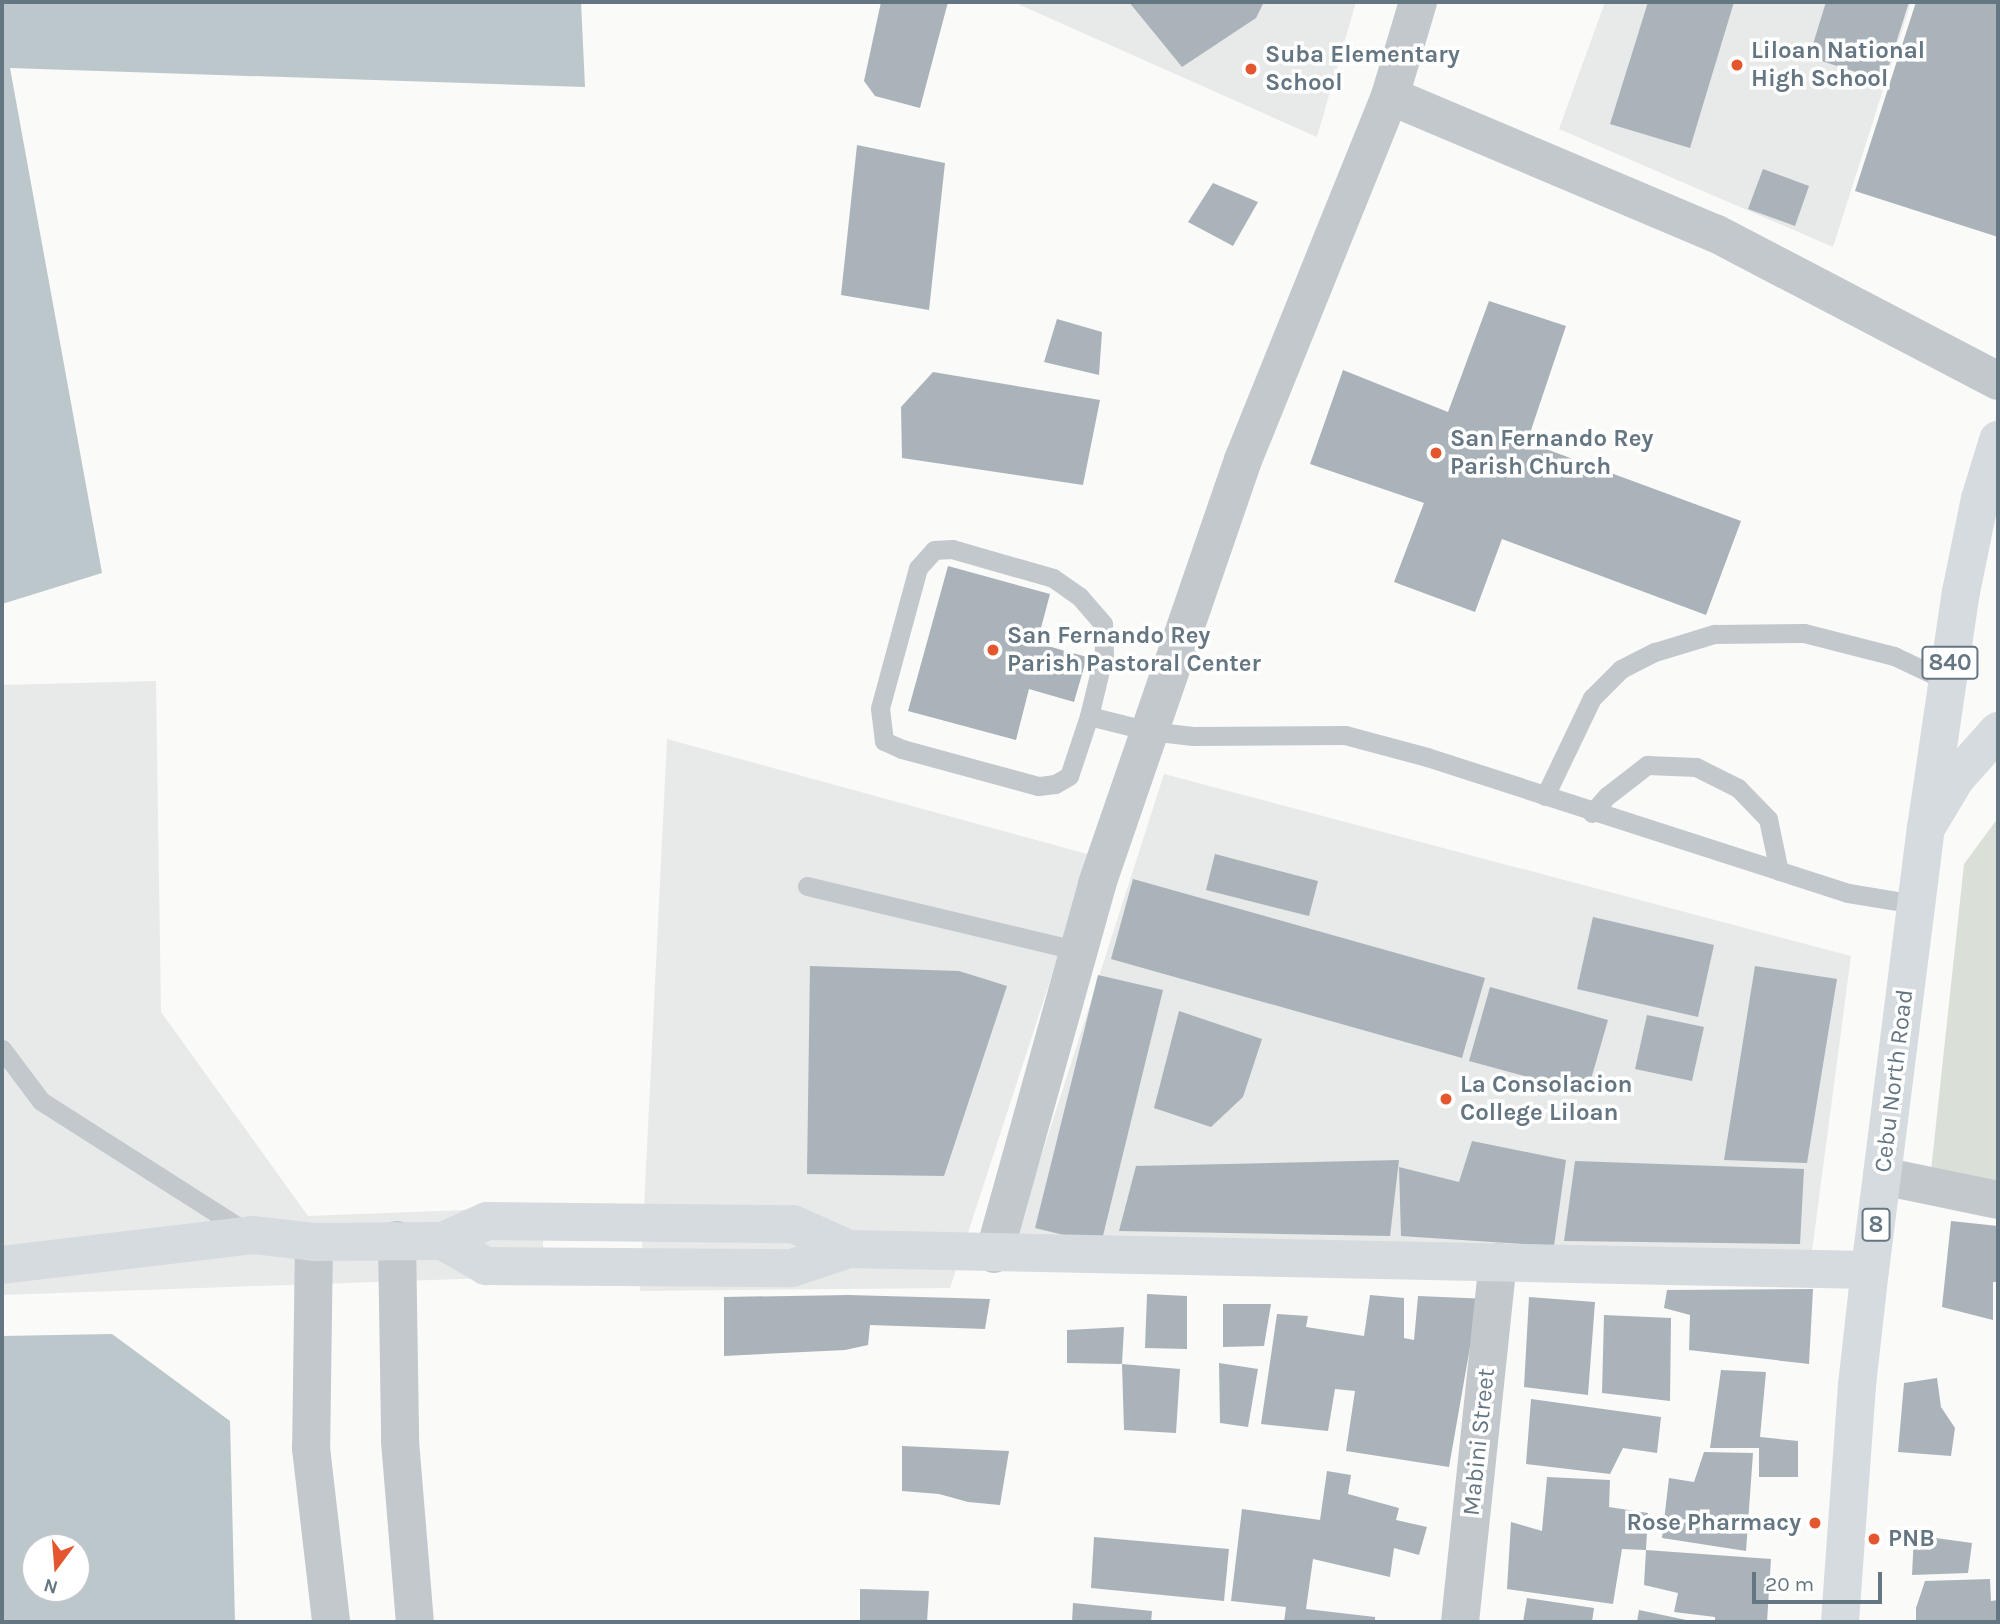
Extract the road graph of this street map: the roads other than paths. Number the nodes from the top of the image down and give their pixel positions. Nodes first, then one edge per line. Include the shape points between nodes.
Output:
1 (1418, 2) edge
2 (1390, 96) junction
3 (1998, 381) edge
4 (1998, 440) edge
5 (1989, 514) edge
6 (1947, 681) junction
7 (1089, 716) junction
8 (1149, 731) junction
9 (1998, 731) edge
10 (1545, 796) junction
11 (1592, 813) junction
12 (1926, 828) junction
13 (1779, 871) junction
14 (807, 886) dead end
15 (1916, 904) junction
16 (1079, 951) junction
17 (2, 1049) edge
18 (1882, 1176) junction
19 (1998, 1200) edge
20 (252, 1235) junction
21 (397, 1240) junction
22 (314, 1242) junction
23 (994, 1254) junction
24 (1498, 1262) junction
25 (2, 1265) edge
26 (1870, 1270) junction
27 (331, 1622) edge
28 (415, 1622) edge
29 (1461, 1622) edge
30 (1840, 1622) edge

1 - 2 street
2 - 3 street via 1717,234
2 - 8 street via 1243,460
4 - 5 main road, 840
5 - 6 main road, 840
6 - 10 lane via 1894,656 1804,633 1714,634 1655,652 1620,669 1592,698
6 - 12 main road, 840
7 - 7 lane via 1104,654 1102,624 1079,596 1053,578 952,549 934,550 918,568 880,708 884,741 1038,786 1055,784 1069,776
7 - 8 lane
8 - 10 lane via 1193,736 1345,735
8 - 16 street
9 - 12 main road, Cebu North Road / 8 via 1956,778
10 - 11 lane
11 - 13 lane
11 - 13 lane via 1647,765 1696,767 1738,788 1768,819
12 - 15 main road, Cebu North Road / 8
13 - 15 lane via 1848,893
14 - 16 lane
15 - 18 main road, Cebu North Road / 8
16 - 23 street
17 - 20 lane via 41,1101
18 - 19 street
18 - 26 main road, Cebu North Road / 8
20 - 22 main road
20 - 25 main road
21 - 22 main road
21 - 23 main road via 443,1241 486,1266 792,1268 849,1249
21 - 28 street via 400,1441
22 - 27 street via 311,1448
23 - 24 main road
24 - 26 main road
24 - 29 street, Mabini Street
26 - 30 main road, Cebu North Road / 8

